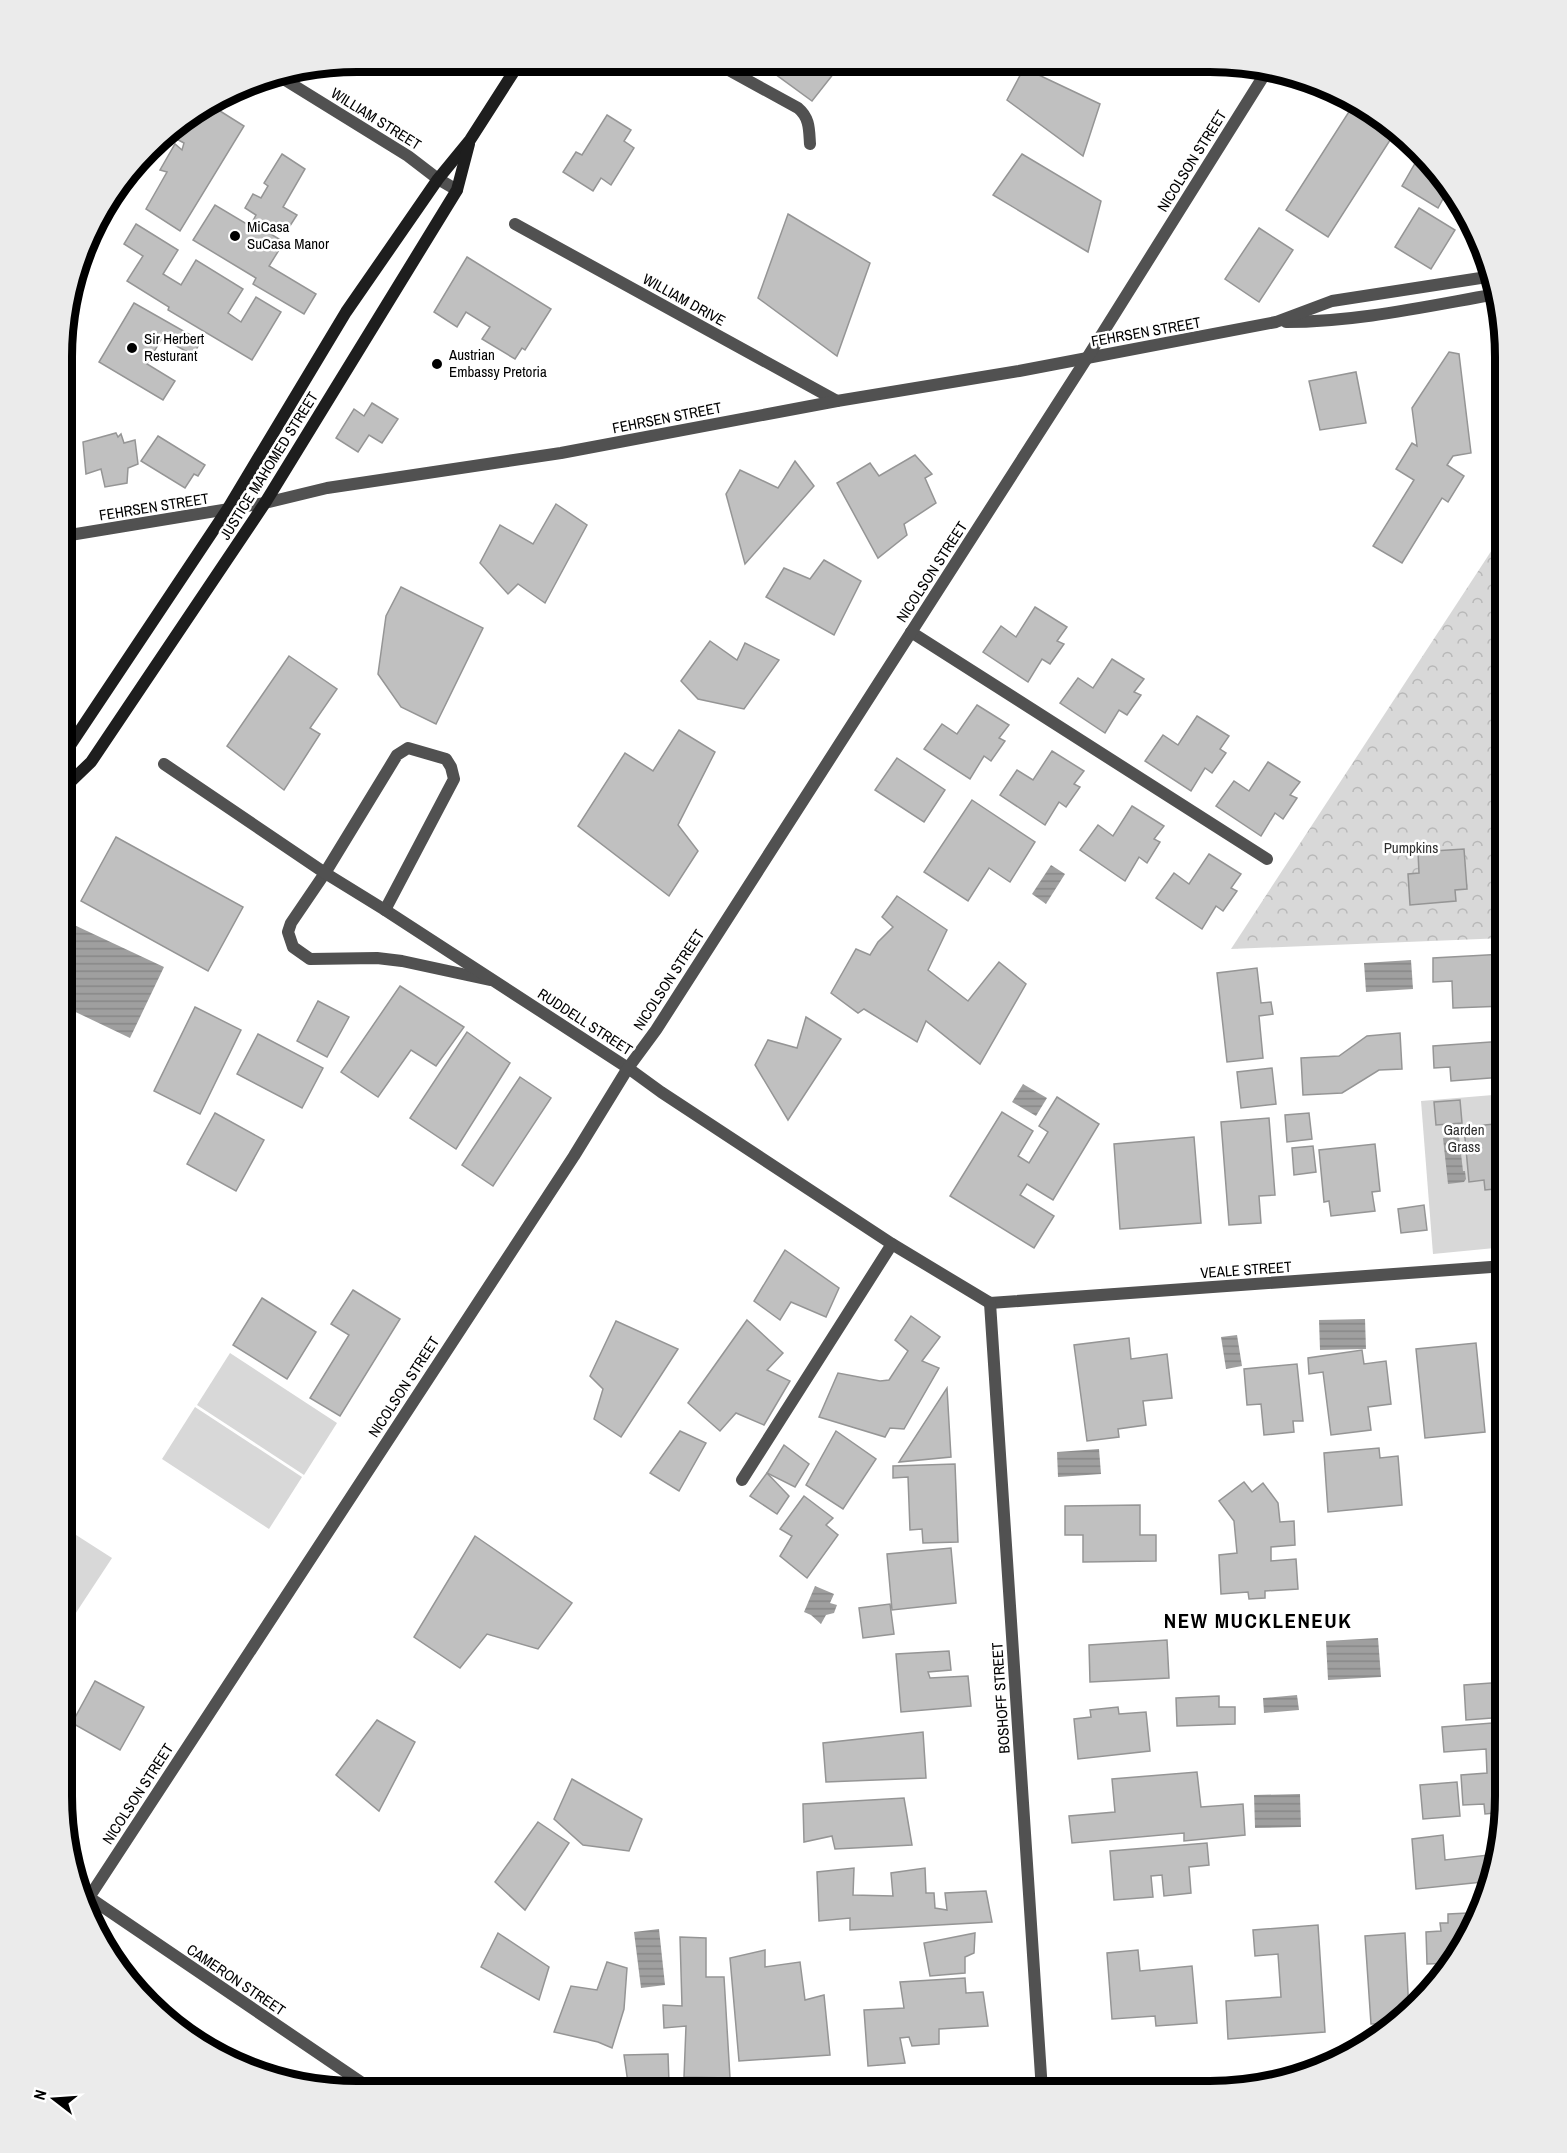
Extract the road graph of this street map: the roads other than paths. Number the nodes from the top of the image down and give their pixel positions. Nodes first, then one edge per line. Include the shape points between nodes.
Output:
1 (514, 72) edge
2 (732, 72) edge
3 (1263, 77) edge
4 (287, 81) edge
5 (470, 140) junction
6 (810, 144) dead end
7 (438, 179) junction
8 (457, 190) junction
9 (516, 224) dead end
10 (1484, 279) edge
11 (1488, 295) edge
12 (1276, 322) junction
13 (1087, 358) junction
14 (837, 401) junction
15 (265, 503) junction
16 (227, 510) junction
17 (72, 535) edge
18 (911, 632) junction
19 (72, 742) edge
20 (164, 764) dead end
21 (72, 780) edge
22 (1267, 859) dead end
23 (325, 873) junction
24 (385, 910) junction
25 (494, 981) junction
26 (628, 1068) junction
27 (892, 1244) junction
28 (1495, 1267) edge
29 (990, 1303) junction
30 (742, 1480) dead end
31 (89, 1893) edge
32 (93, 1903) edge
33 (359, 2081) edge
34 (1041, 2081) edge

1 - 5 main road, JUSTICE MAHOMED STREET
2 - 6 street via 805,114
3 - 13 street, NICOLSON STREET
4 - 7 street, WILLIAM STREET
5 - 7 main road, JUSTICE MAHOMED STREET
5 - 8 main road, JUSTICE MAHOMED STREET
7 - 8 street, WILLIAM STREET
7 - 16 main road, JUSTICE MAHOMED STREET via 346,312
8 - 15 main road, JUSTICE MAHOMED STREET
9 - 14 street, WILLIAM DRIVE
10 - 12 street, FEHRSEN STREET via 1332,302
11 - 12 street, FEHRSEN STREET via 1354,318
12 - 13 street, FEHRSEN STREET
13 - 14 street, FEHRSEN STREET
13 - 18 street, NICOLSON STREET
14 - 15 street, FEHRSEN STREET via 561,453 327,488
15 - 16 street, FEHRSEN STREET
15 - 21 main road, JUSTICE MAHOMED STREET via 91,762
16 - 17 street, FEHRSEN STREET
16 - 19 main road, JUSTICE MAHOMED STREET
18 - 22 street
18 - 26 street, NICOLSON STREET
20 - 23 street, RUDDELL STREET
23 - 24 street, RUDDELL STREET
23 - 24 street via 397,754 408,748 446,759 454,778
23 - 25 street via 288,932 293,947 301,955 310,960 402,961
24 - 25 street, RUDDELL STREET
25 - 26 street, RUDDELL STREET
26 - 27 street, RUDDELL STREET
26 - 31 street, NICOLSON STREET
27 - 29 street, RUDDELL STREET
27 - 30 street
28 - 29 street, VEALE STREET
29 - 34 street, BOSHOFF STREET
32 - 33 street, CAMERON STREET

